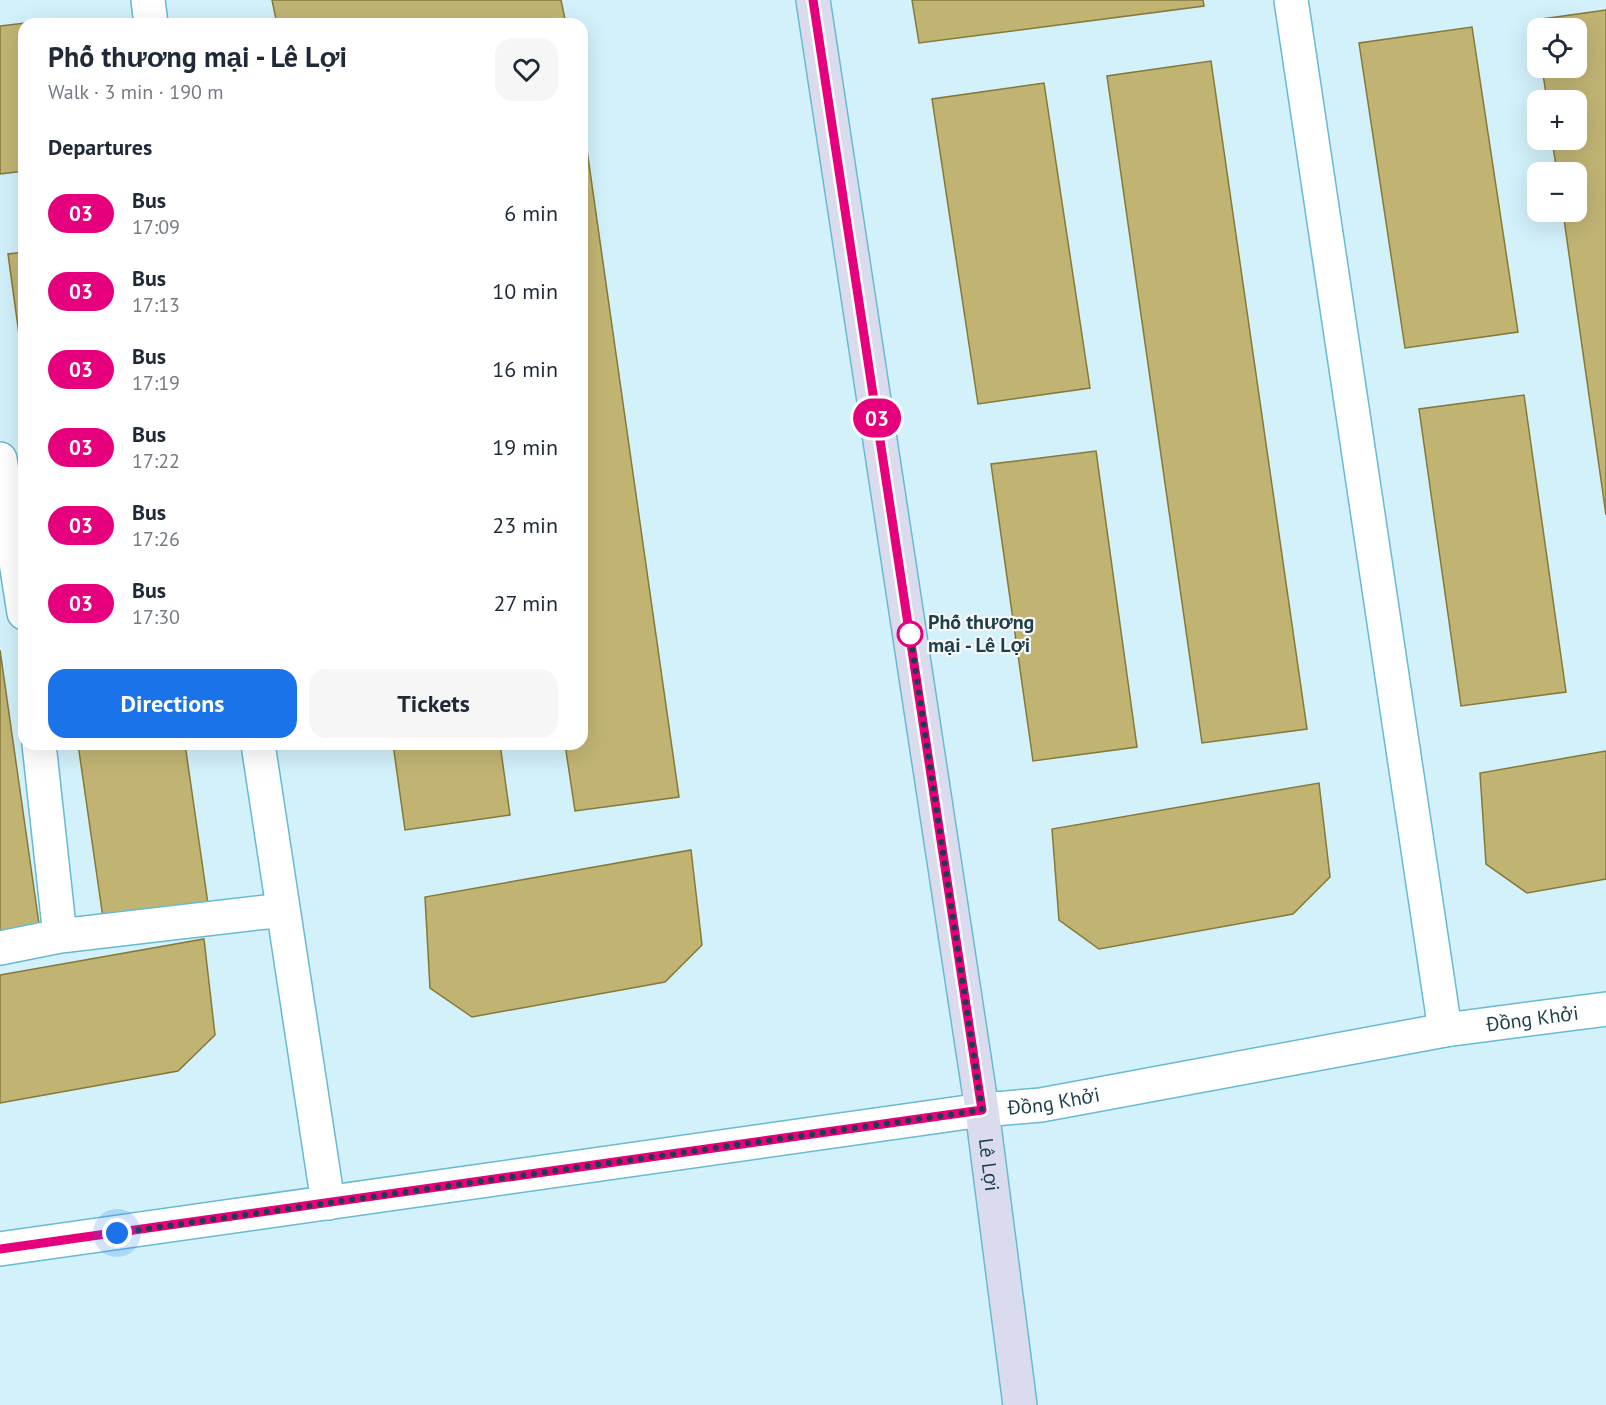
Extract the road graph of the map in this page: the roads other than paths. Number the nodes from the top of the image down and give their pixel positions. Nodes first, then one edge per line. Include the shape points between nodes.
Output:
1 (147, 0) edge
2 (813, 0) edge
3 (1291, 0) edge
4 (150, 18) edge
5 (0, 459) edge
6 (18, 568) edge
7 (40, 750) edge
8 (259, 750) edge
9 (283, 910) junction
10 (60, 936) junction
11 (0, 948) edge
12 (1606, 1009) edge
13 (1445, 1030) junction
14 (982, 1110) junction
15 (328, 1203) junction
16 (0, 1249) edge
17 (1020, 1405) edge

1 - 4 street
2 - 14 main road, Lê Lợi
3 - 13 street
5 - 6 street
7 - 10 street
8 - 9 street
9 - 10 street
9 - 15 street
10 - 11 street
12 - 13 street, Đồng Khởi
13 - 14 street, Đồng Khởi via 1041,1105
14 - 15 street, Đồng Khởi
14 - 17 main road, Lê Lợi
15 - 16 street, Đồng Khởi

